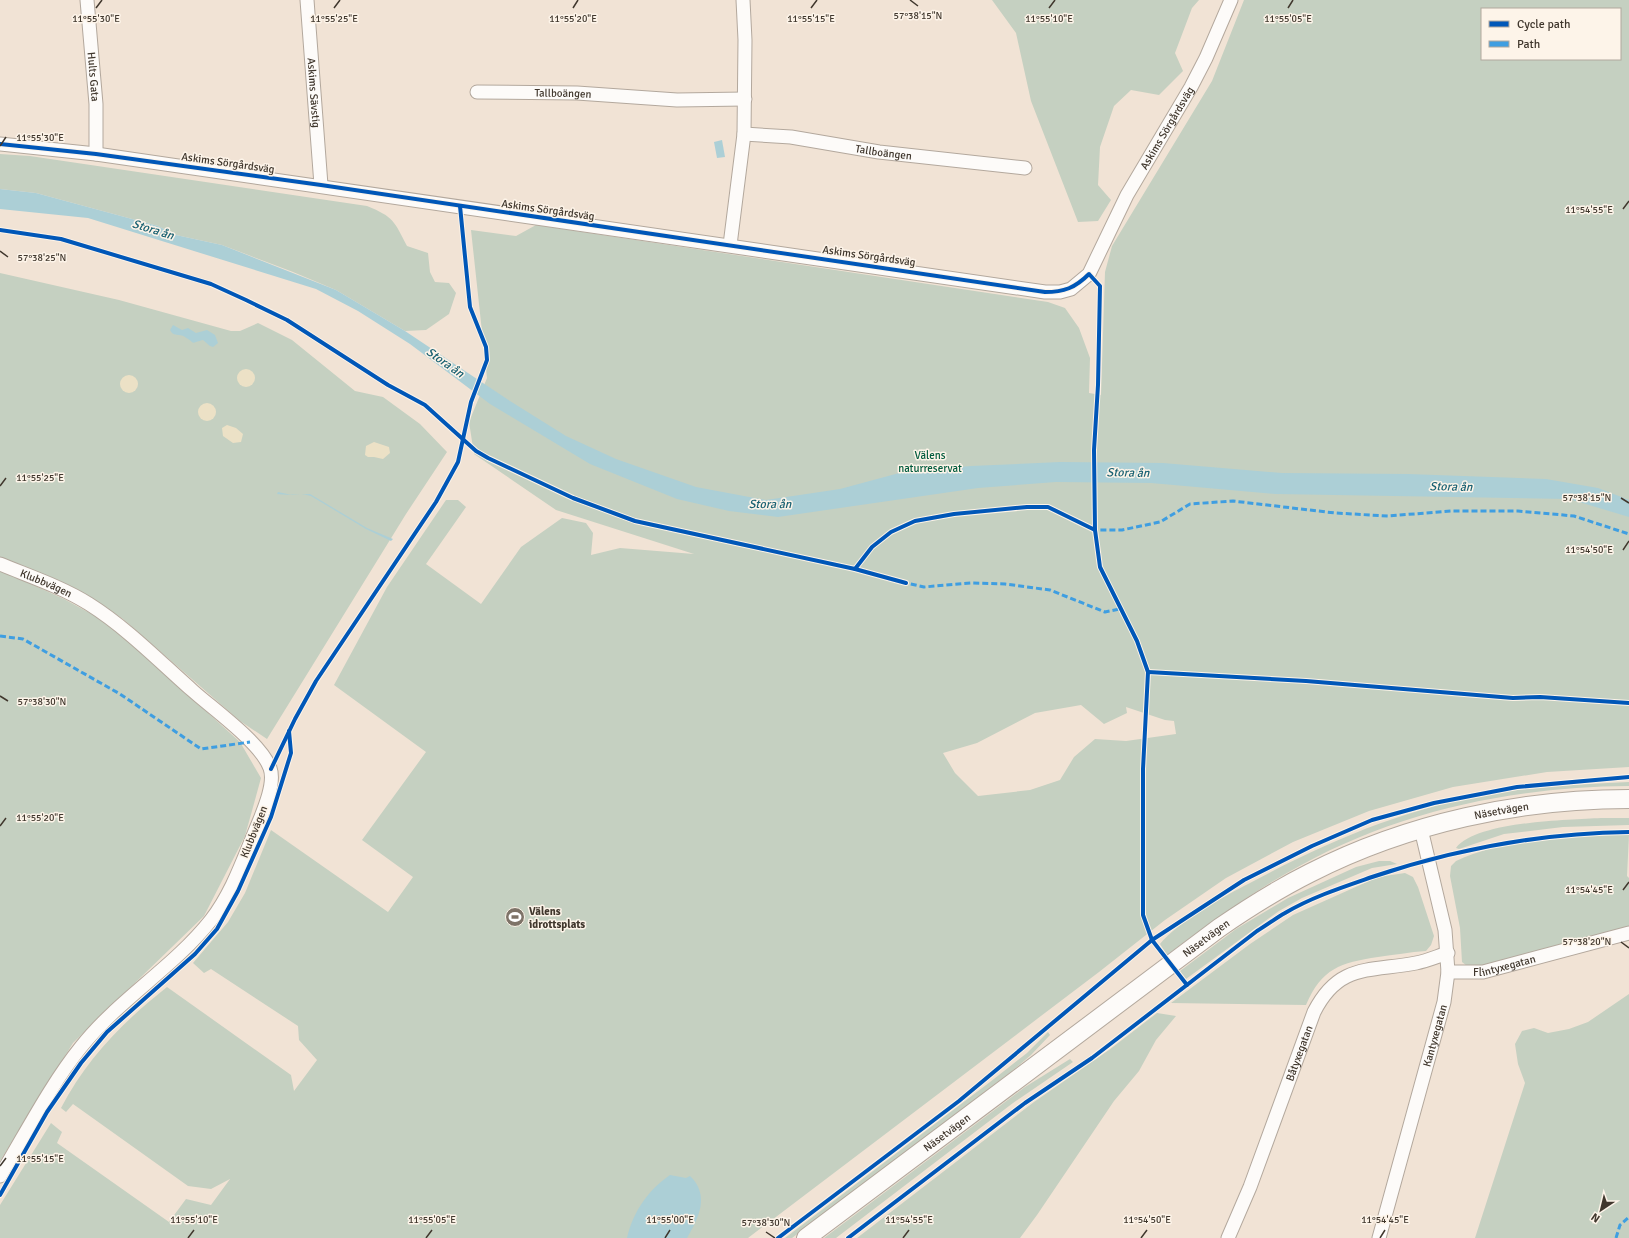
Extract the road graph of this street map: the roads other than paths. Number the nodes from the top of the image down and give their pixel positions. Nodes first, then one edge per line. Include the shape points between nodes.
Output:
1 (87, 0) edge
2 (307, 0) edge
3 (743, 0) edge
4 (1231, 0) edge
5 (477, 92) dead end
6 (745, 98) junction
7 (744, 134) junction
8 (0, 144) edge
9 (96, 154) junction
10 (1025, 168) dead end
11 (321, 185) junction
12 (730, 245) junction
13 (0, 564) edge
14 (1629, 799) edge
15 (1421, 829) junction
16 (1629, 933) edge
17 (1448, 953) junction
18 (1448, 972) junction
19 (0, 1176) edge
20 (806, 1238) edge
21 (1228, 1238) edge
22 (1379, 1238) edge

1 - 9 street, Hults Gata via 96,104
2 - 11 street, Askims Sävstig
3 - 6 street
4 - 12 street, Askims Sörgårdsväg via 1191,87 1127,195 1089,274 1071,288 1060,292 1045,292
5 - 6 street, Tallboängen via 577,93 677,100
6 - 7 street
7 - 10 street, Tallboängen via 792,137 880,152
7 - 12 street
8 - 9 street, Askims Sörgårdsväg
9 - 11 street, Askims Sörgårdsväg
11 - 12 street, Askims Sörgårdsväg
13 - 19 street, Klubbvägen via 87,603 114,621 250,742 271,769 265,809 232,887 221,906 183,950 126,1000 80,1047
14 - 15 street, Näsetvägen via 1528,805
15 - 17 street, Kantyxegatan via 1441,907
15 - 20 street, Näsetvägen via 1358,852 1310,873 1265,897 1219,928
16 - 18 street, Flintyxegatan via 1483,972
17 - 18 street, Kantyxegatan
17 - 21 street, Båtyxegatan via 1417,963 1363,970 1344,976 1322,996 1250,1187
18 - 22 street, Kantyxegatan via 1444,1002

